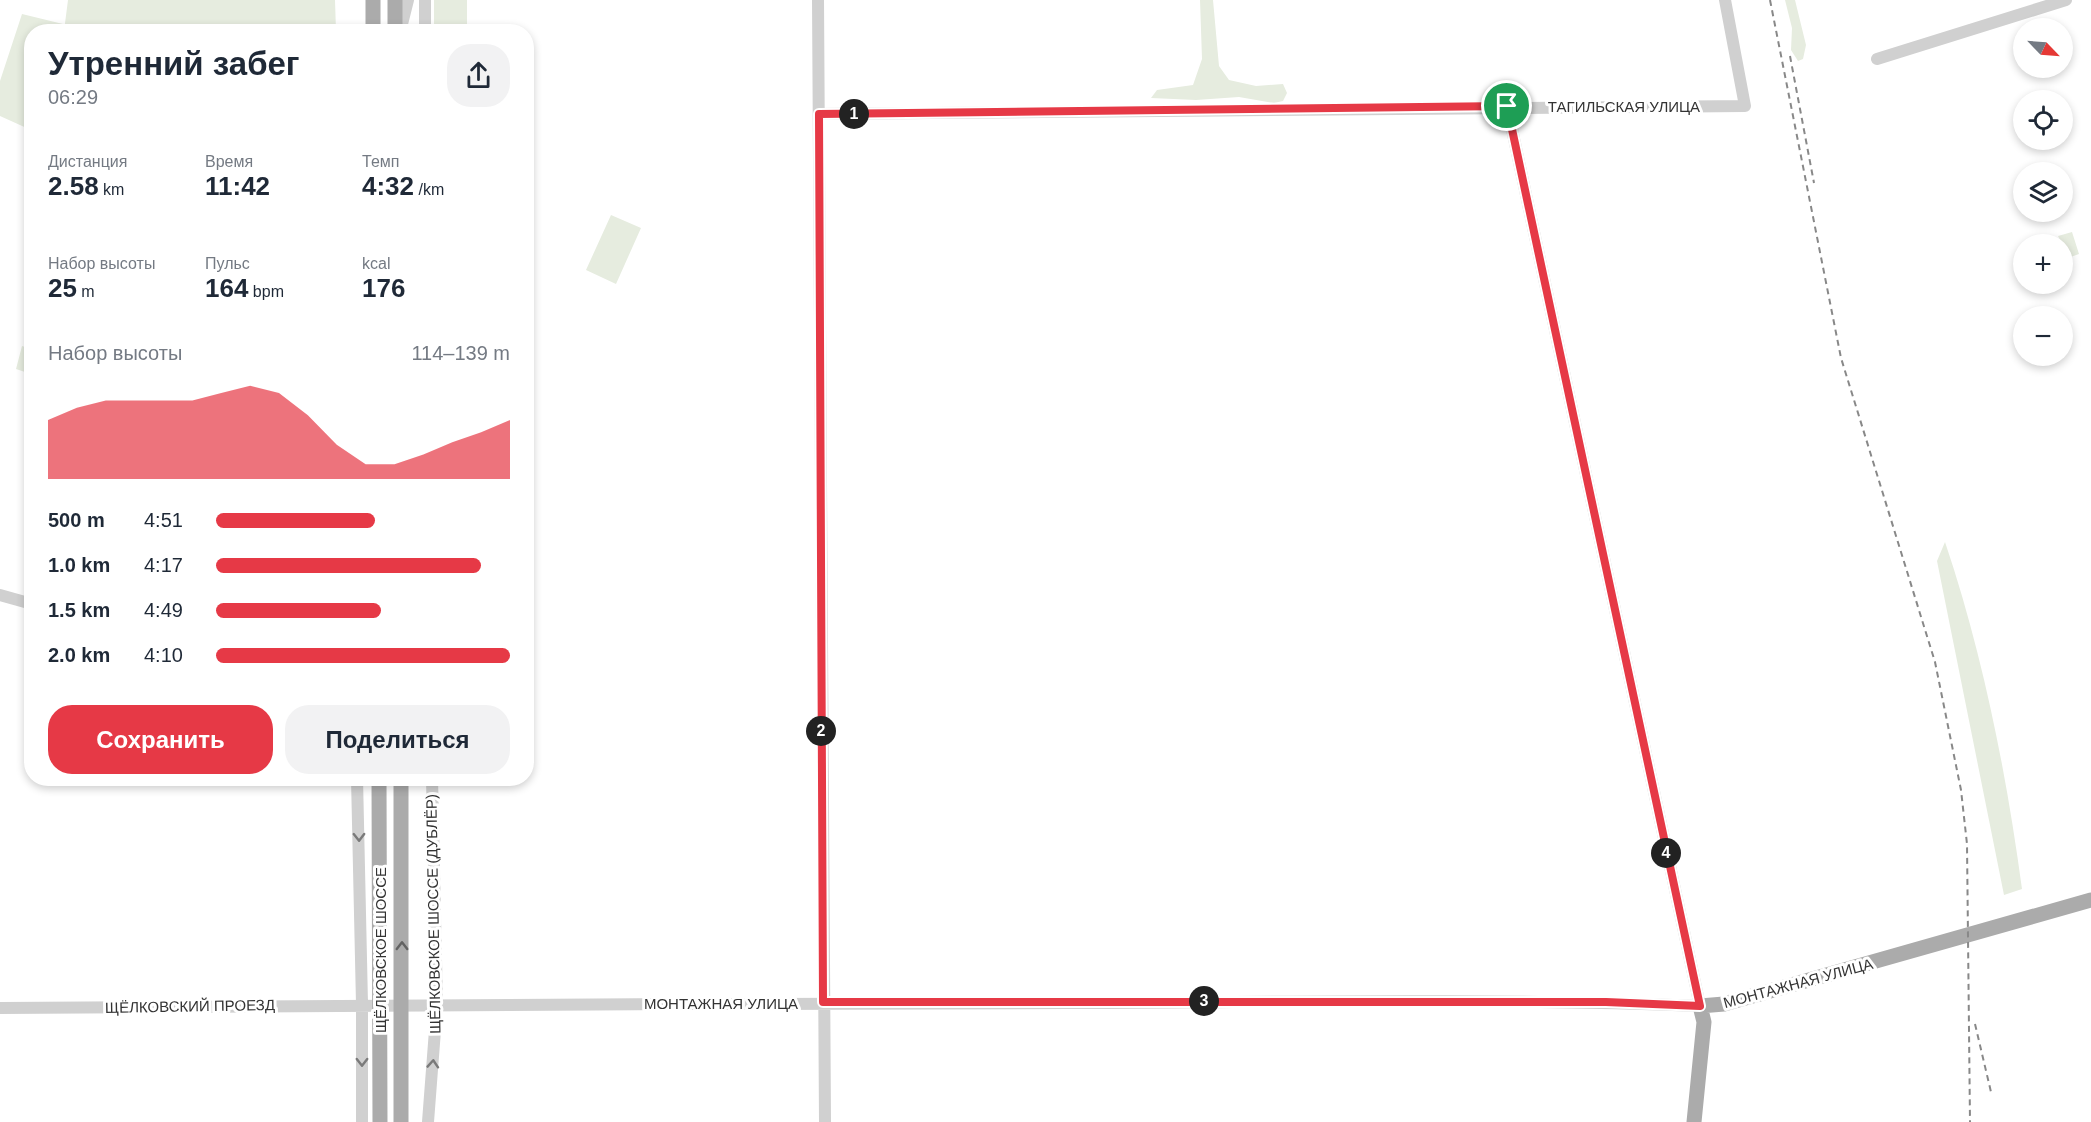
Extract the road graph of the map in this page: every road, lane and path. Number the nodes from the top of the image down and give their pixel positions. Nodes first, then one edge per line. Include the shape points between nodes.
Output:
1 (373, 0) edge
2 (395, 0) edge
3 (408, 0) edge
4 (425, 0) edge
5 (818, 0) edge
6 (1725, 0) edge
7 (2066, 0) edge
8 (373, 24) edge
9 (395, 24) edge
10 (402, 24) edge
11 (425, 24) edge
12 (1877, 59) dead end
13 (1507, 106) junction
14 (819, 114) junction
15 (0, 595) edge
16 (24, 602) edge
17 (357, 786) edge
18 (379, 786) edge
19 (401, 786) edge
20 (426, 786) edge
21 (432, 786) edge
22 (432, 800) junction
23 (2091, 900) edge
24 (823, 1002) junction
25 (363, 1004) junction
26 (381, 1004) junction
27 (402, 1004) junction
28 (437, 1004) junction
29 (1700, 1006) junction
30 (0, 1008) edge
31 (362, 1122) edge
32 (380, 1122) edge
33 (402, 1122) edge
34 (428, 1122) edge
35 (825, 1122) edge
36 (1694, 1122) edge

1 - 8 main road
2 - 9 main road
3 - 10 street
4 - 11 street
5 - 14 street
6 - 13 street, ТАГИЛЬСКАЯ УЛИЦА via 1745,106
7 - 12 street
13 - 14 street, ТАГИЛЬСКАЯ УЛИЦА
13 - 29 street
14 - 24 street
15 - 16 street
17 -> 25 street
18 - 26 main road, ЩЁЛКОВСКОЕ ШОССЕ
27 -> 19 main road, ЩЁЛКОВСКОЕ ШОССЕ
20 - 22 street
21 - 22 street, ЩЁЛКОВСКОЕ ШОССЕ (ДУБЛЁР)
22 - 28 street, ЩЁЛКОВСКОЕ ШОССЕ (ДУБЛЁР)
23 - 29 main road, МОНТАЖНАЯ УЛИЦА via 1724,1004
24 - 28 street, МОНТАЖНАЯ УЛИЦА
24 - 29 street, МОНТАЖНАЯ УЛИЦА via 1606,1002
24 - 35 street
25 - 26 street, ЩЁЛКОВСКИЙ ПРОЕЗД
25 - 30 street, ЩЁЛКОВСКИЙ ПРОЕЗД
25 -> 31 street
26 - 27 street, МОНТАЖНАЯ УЛИЦА
26 - 32 main road, ЩЁЛКОВСКОЕ ШОССЕ
27 - 28 street, МОНТАЖНАЯ УЛИЦА
27 - 33 main road, ЩЁЛКОВСКОЕ ШОССЕ
34 -> 28 street, ЩЁЛКОВСКОЕ ШОССЕ (ДУБЛЁР)
29 - 36 main road via 1704,1022

